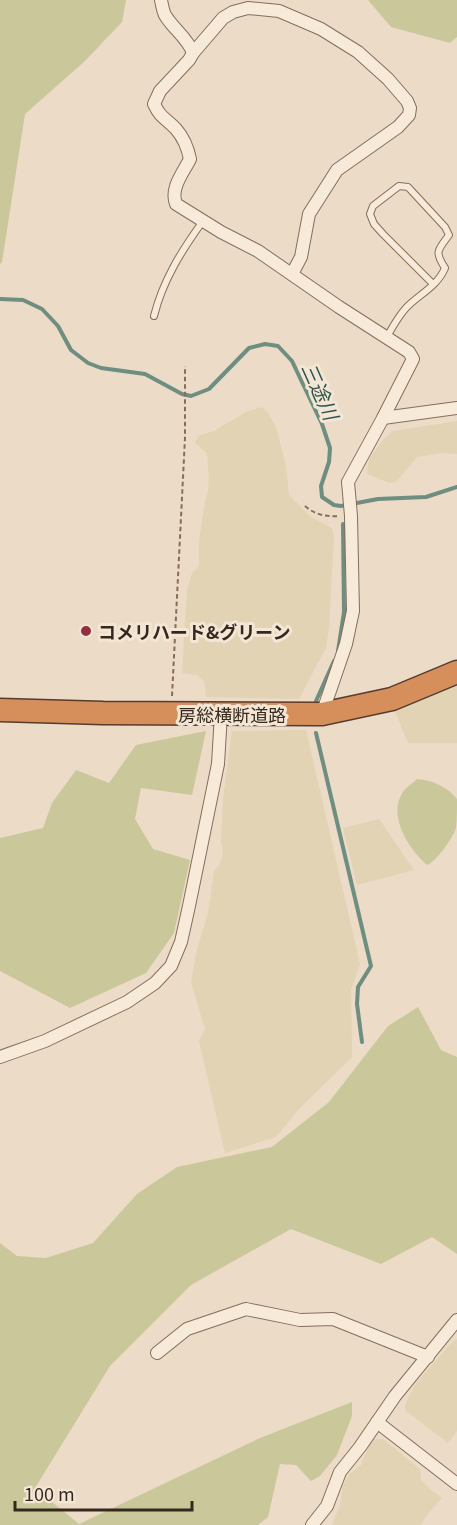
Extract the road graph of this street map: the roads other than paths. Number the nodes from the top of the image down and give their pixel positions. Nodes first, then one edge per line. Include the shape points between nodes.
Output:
1 (161, 0) edge
2 (193, 53) junction
3 (203, 220) junction
4 (292, 274) junction
5 (433, 284) junction
6 (154, 316) dead end
7 (387, 337) junction
8 (457, 408) edge
9 (383, 418) junction
10 (457, 672) edge
11 (0, 710) edge
12 (221, 714) junction
13 (322, 714) junction
14 (0, 1057) edge
15 (457, 1320) edge
16 (157, 1353) dead end
17 (428, 1357) junction
18 (377, 1422) junction
19 (457, 1484) edge
20 (312, 1525) edge

1 - 2 street via 164,14
2 - 3 street via 160,91 154,104 159,115 177,130 190,159 175,188 176,204
2 - 4 street via 233,12 248,8 279,10 358,52 407,101 409,115 398,127 337,170 309,214 301,258
3 - 4 street
3 - 6 lane via 168,278
4 - 7 street
5 - 5 lane via 445,268 438,251 449,235 408,186 399,186 373,206 370,214 374,224
5 - 7 lane via 406,307
7 - 9 street via 413,359
8 - 9 street
9 - 13 street via 348,482 353,611
10 - 13 highway, 房総横断道路 via 392,699
11 - 12 highway, 房総横断道路
12 - 13 highway, 房総横断道路
12 - 14 street via 218,764 181,942 171,966 155,983 127,1002 45,1041
15 - 17 street
16 - 17 street via 187,1329 246,1309 300,1320 333,1319
17 - 18 street
18 - 19 street
18 - 20 street via 340,1472 327,1506

